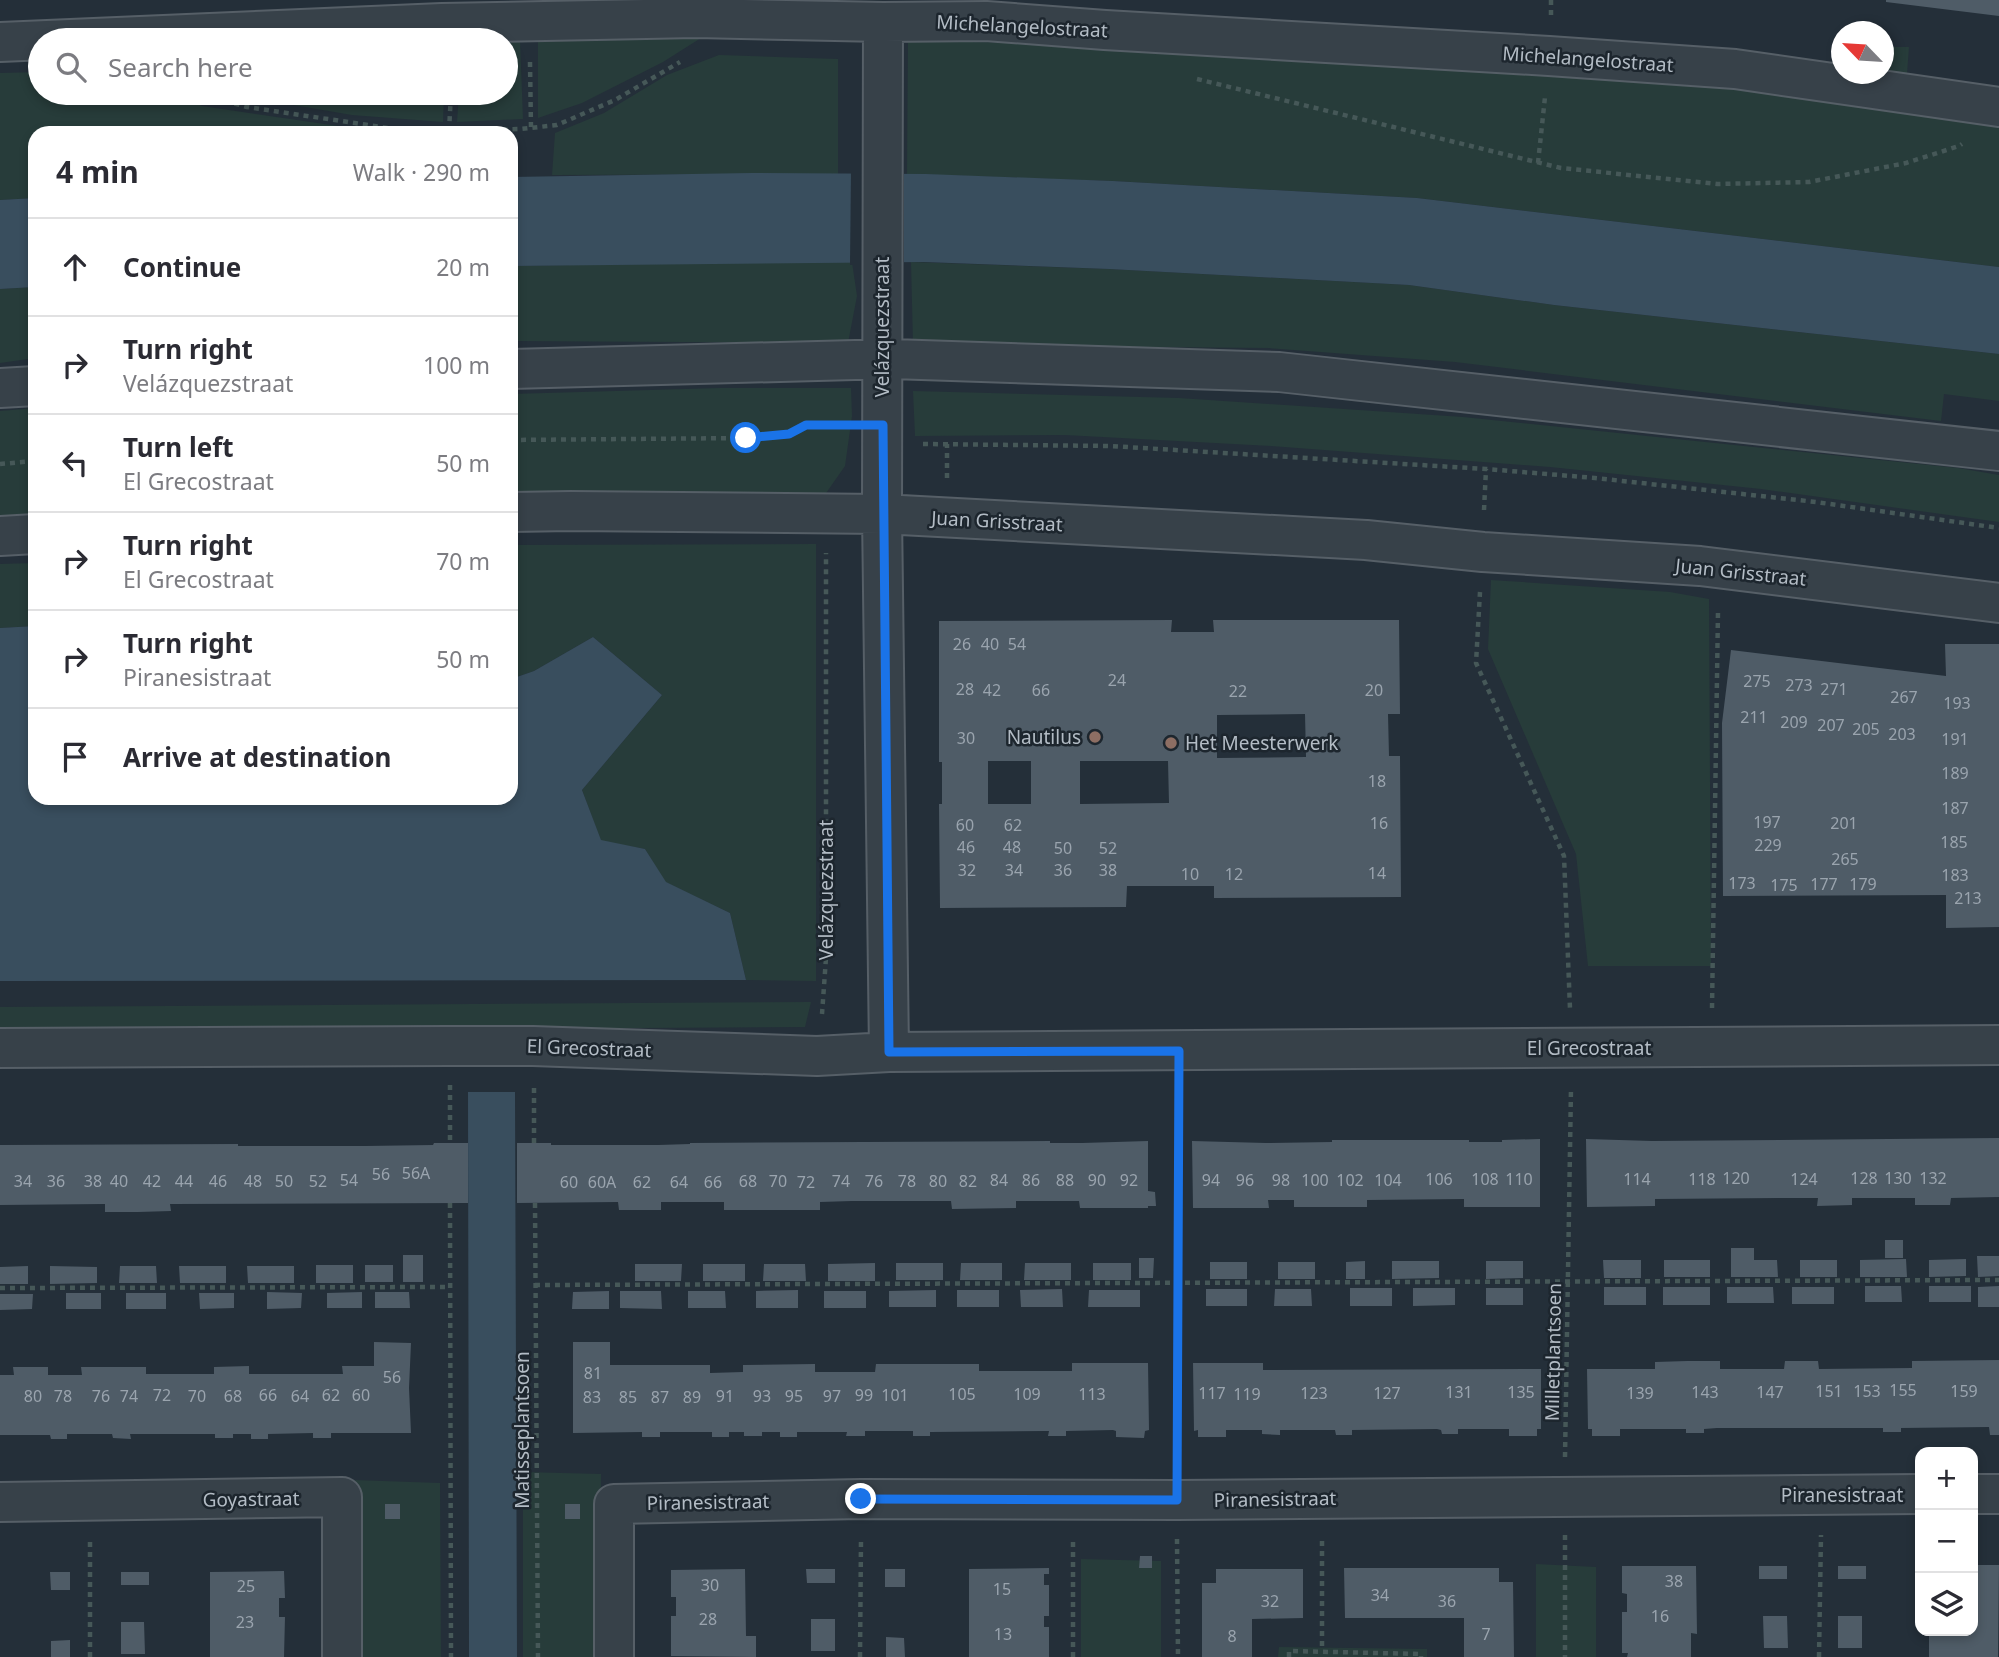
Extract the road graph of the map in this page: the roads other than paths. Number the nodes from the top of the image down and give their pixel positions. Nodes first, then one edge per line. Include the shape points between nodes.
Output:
1 (883, 22) junction
2 (326, 28) edge
3 (28, 41) edge
4 (0, 42) edge
5 (1999, 107) edge
6 (883, 359) junction
7 (518, 369) edge
8 (28, 386) edge
9 (0, 388) edge
10 (1999, 451) edge
11 (518, 512) edge
12 (882, 514) junction
13 (28, 534) edge
14 (0, 536) edge
15 (1999, 603) edge
16 (1999, 1045) edge
17 (0, 1048) edge
18 (889, 1052) junction
19 (1915, 1494) edge
20 (1978, 1494) edge
21 (1999, 1494) edge
22 (0, 1502) edge
23 (342, 1657) edge
24 (614, 1657) edge

1 - 2 street, Michelangelostraat via 696,18
1 - 5 street, Michelangelostraat via 986,20 1735,69
1 - 6 street, Velázquezstraat
3 - 4 street, Michelangelostraat
6 - 7 street
6 - 10 street via 1279,372
6 - 12 street, Velázquezstraat
8 - 9 street
11 - 12 street, Juan Grisstraat
12 - 15 street, Juan Grisstraat via 1366,540 1719,569
12 - 18 street, Velázquezstraat
13 - 14 street
16 - 18 street, El Grecostraat
17 - 18 street, El Grecostraat via 534,1046 817,1056
19 - 24 street, Piranesistraat via 614,1504
20 - 21 street
22 - 23 street, Goyastraat via 342,1497

